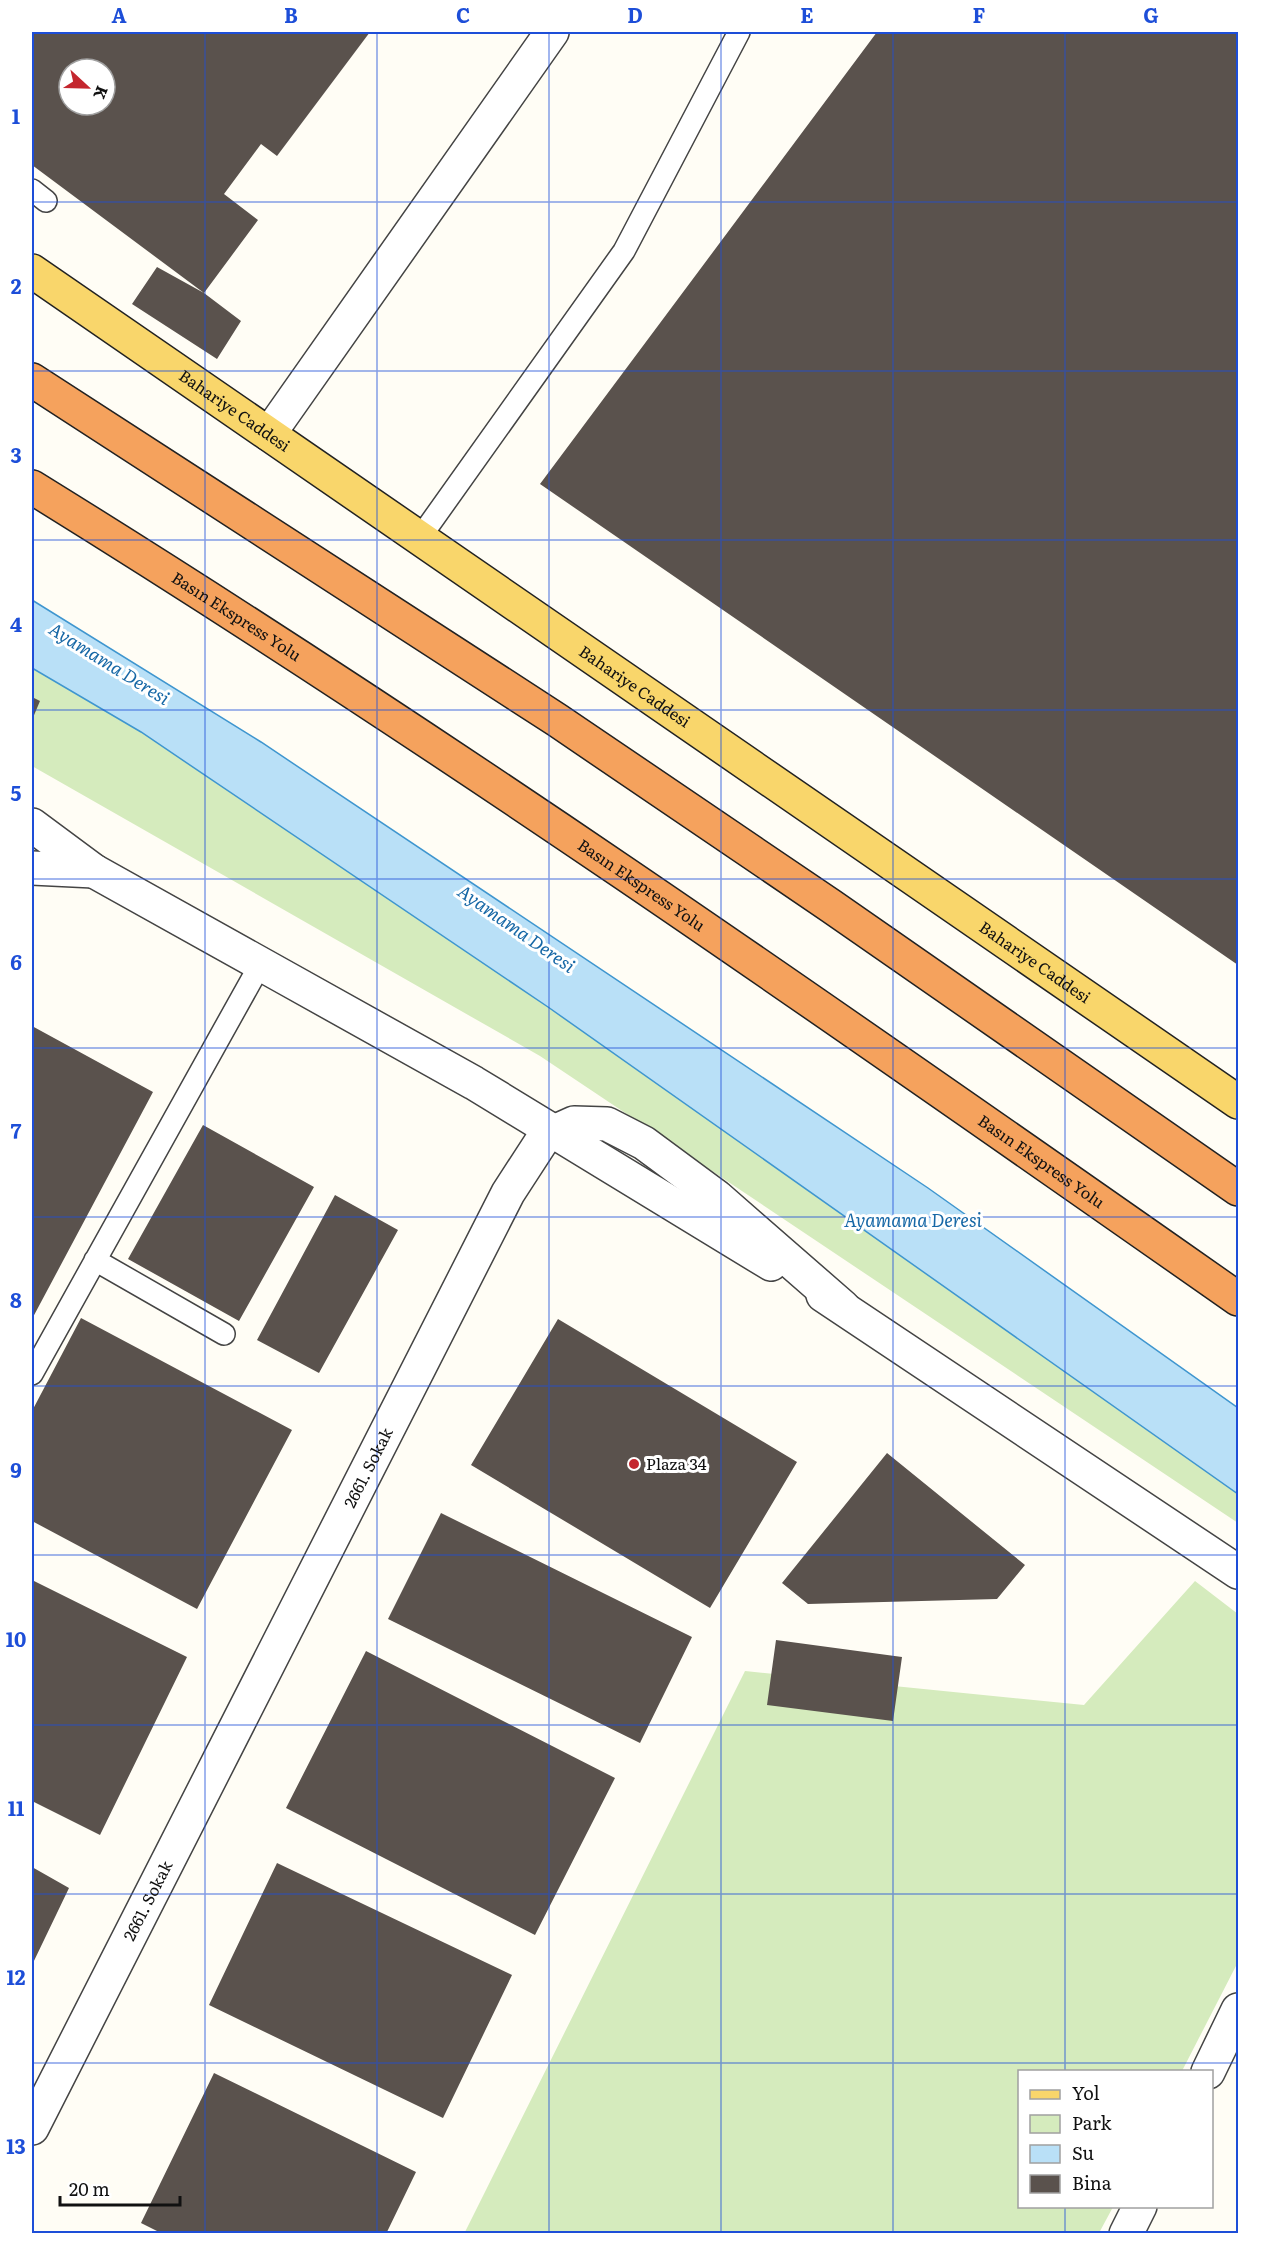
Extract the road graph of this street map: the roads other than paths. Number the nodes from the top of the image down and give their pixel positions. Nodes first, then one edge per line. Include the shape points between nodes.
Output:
1 (552, 32) edge
2 (738, 32) edge
3 (32, 271) edge
4 (32, 380) edge
5 (269, 434) junction
6 (32, 487) edge
7 (419, 539) junction
8 (32, 825) edge
9 (32, 868) edge
10 (94, 871) junction
11 (261, 963) junction
12 (1239, 1102) edge
13 (555, 1132) junction
14 (1239, 1189) edge
15 (95, 1260) junction
16 (1239, 1299) edge
17 (224, 1334) dead end
18 (32, 1374) edge
19 (1239, 1572) edge
20 (1239, 2010) edge
21 (1209, 2070) edge
22 (32, 2128) edge
23 (1139, 2208) edge
24 (1126, 2234) edge

1 - 5 street
2 - 7 lane via 624,251
3 - 5 main road, Bahariye Caddesi
4 - 14 highway via 567,726
5 - 7 main road, Bahariye Caddesi
6 - 16 highway, Basın Ekspress Yolu via 399,721
7 - 12 main road, Bahariye Caddesi
8 - 10 street
9 - 10 street
10 - 11 street
11 - 13 street
11 - 15 lane
13 - 19 street via 843,1307
13 - 22 street, 2661. Sokak via 545,1136 508,1193
15 - 17 lane
15 - 18 lane
20 - 21 street
23 - 24 street

